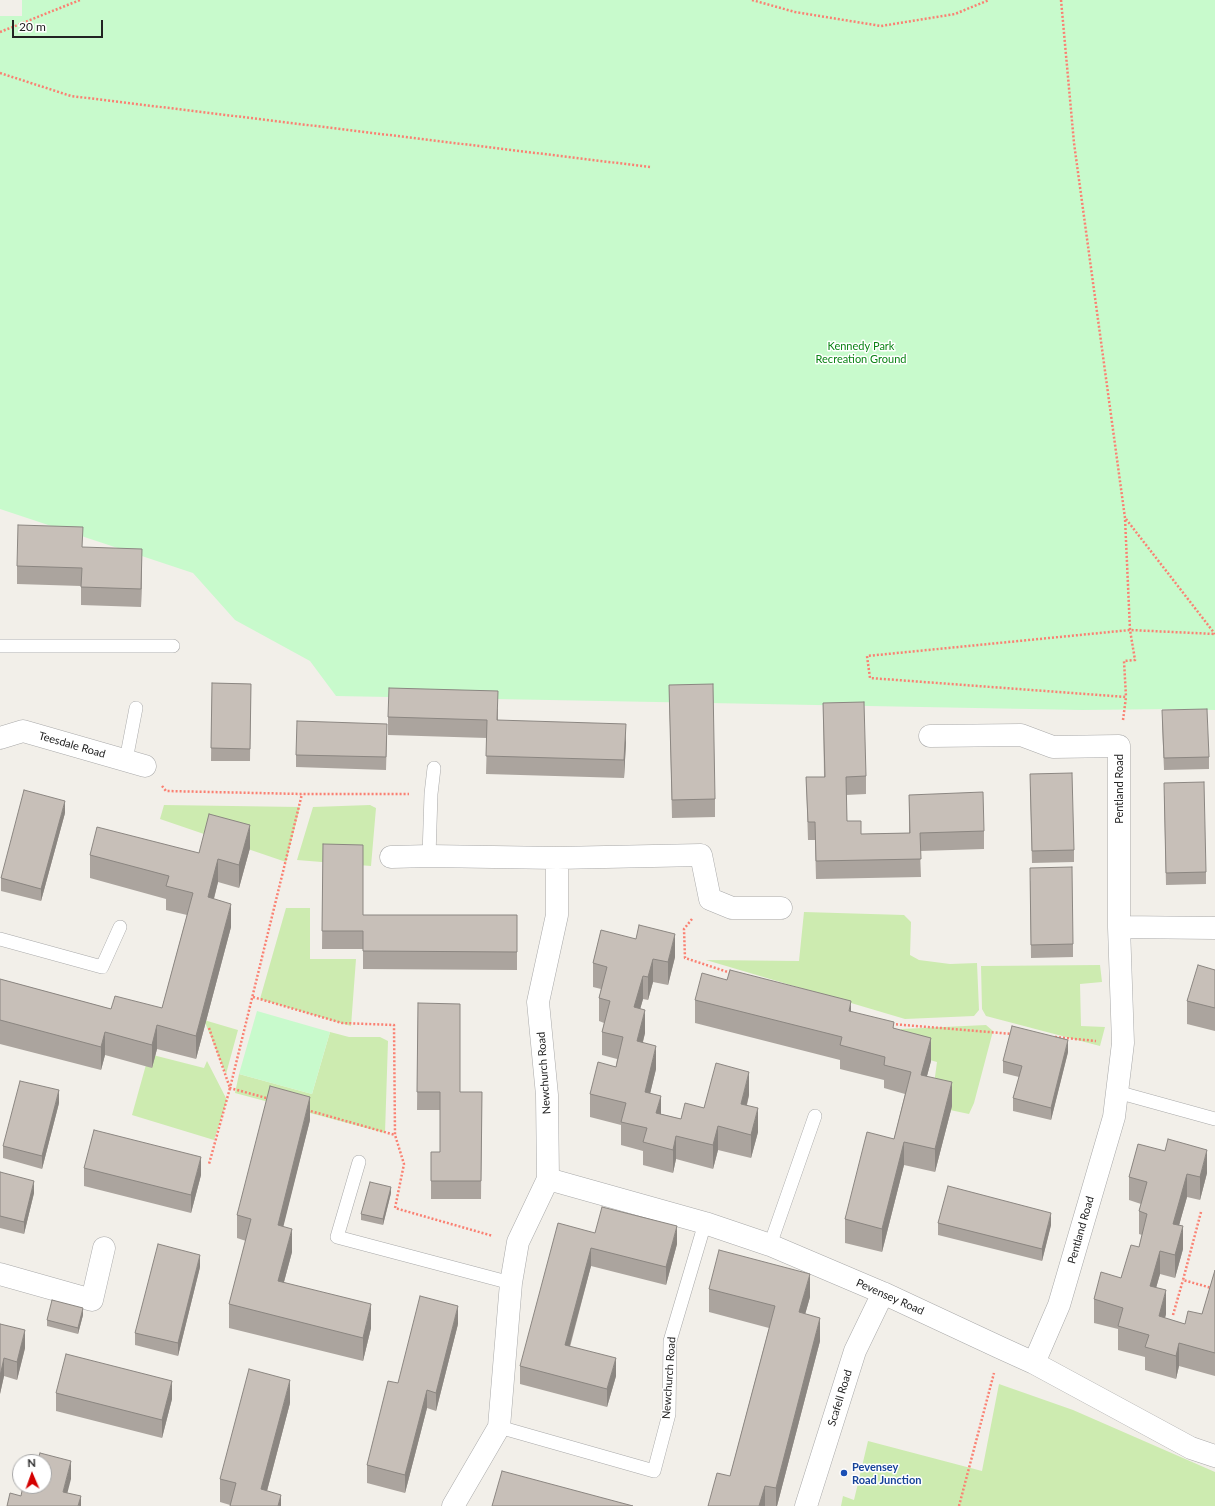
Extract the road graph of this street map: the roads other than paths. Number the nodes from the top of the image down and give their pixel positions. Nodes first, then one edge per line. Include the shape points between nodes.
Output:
1 (0, 646) edge
2 (173, 646) dead end
3 (136, 708) dead end
4 (930, 736) dead end
5 (0, 738) edge
6 (135, 763) joint
7 (434, 768) dead end
8 (429, 856) junction
9 (391, 857) dead end
10 (557, 858) junction
11 (781, 908) dead end
12 (120, 927) dead end
13 (1119, 927) junction
14 (1215, 928) edge
15 (0, 938) edge
16 (1117, 1092) junction
17 (815, 1116) dead end
18 (1215, 1119) edge
19 (359, 1162) dead end
20 (548, 1179) junction
21 (705, 1223) junction
22 (770, 1245) junction
23 (104, 1248) dead end
24 (0, 1274) edge
25 (510, 1283) junction
26 (883, 1293) junction
27 (1034, 1363) junction
28 (499, 1427) junction
29 (1215, 1456) edge
30 (454, 1506) edge
31 (806, 1506) edge

1 - 2 lane
3 - 6 lane
4 - 13 street, Pentland Road via 1021,736 1053,747 1119,746
5 - 6 street, Teesdale Road via 23,732
7 - 8 lane
8 - 9 street
8 - 10 street
10 - 11 street via 701,855 710,899 732,908
10 - 20 street, Newchurch Road via 557,915 538,1002 547,1095
12 - 15 lane via 102,967
13 - 14 street
13 - 16 street, Pentland Road via 1123,1043
16 - 18 lane
16 - 27 street, Pentland Road via 1114,1117 1059,1305
17 - 22 lane
19 - 25 lane via 337,1237
20 - 21 street, Pevensey Road
20 - 25 street, Newchurch Road via 518,1242
21 - 22 street, Pevensey Road
21 - 28 lane, Newchurch Road via 670,1341 669,1414 654,1471
22 - 26 street, Pevensey Road
23 - 24 street via 92,1300
25 - 28 street, Newchurch Road
26 - 27 street, Pevensey Road
26 - 31 street, Scafell Road via 855,1351
27 - 29 street, Pevensey Road via 1191,1448
28 - 30 street, Newchurch Road

